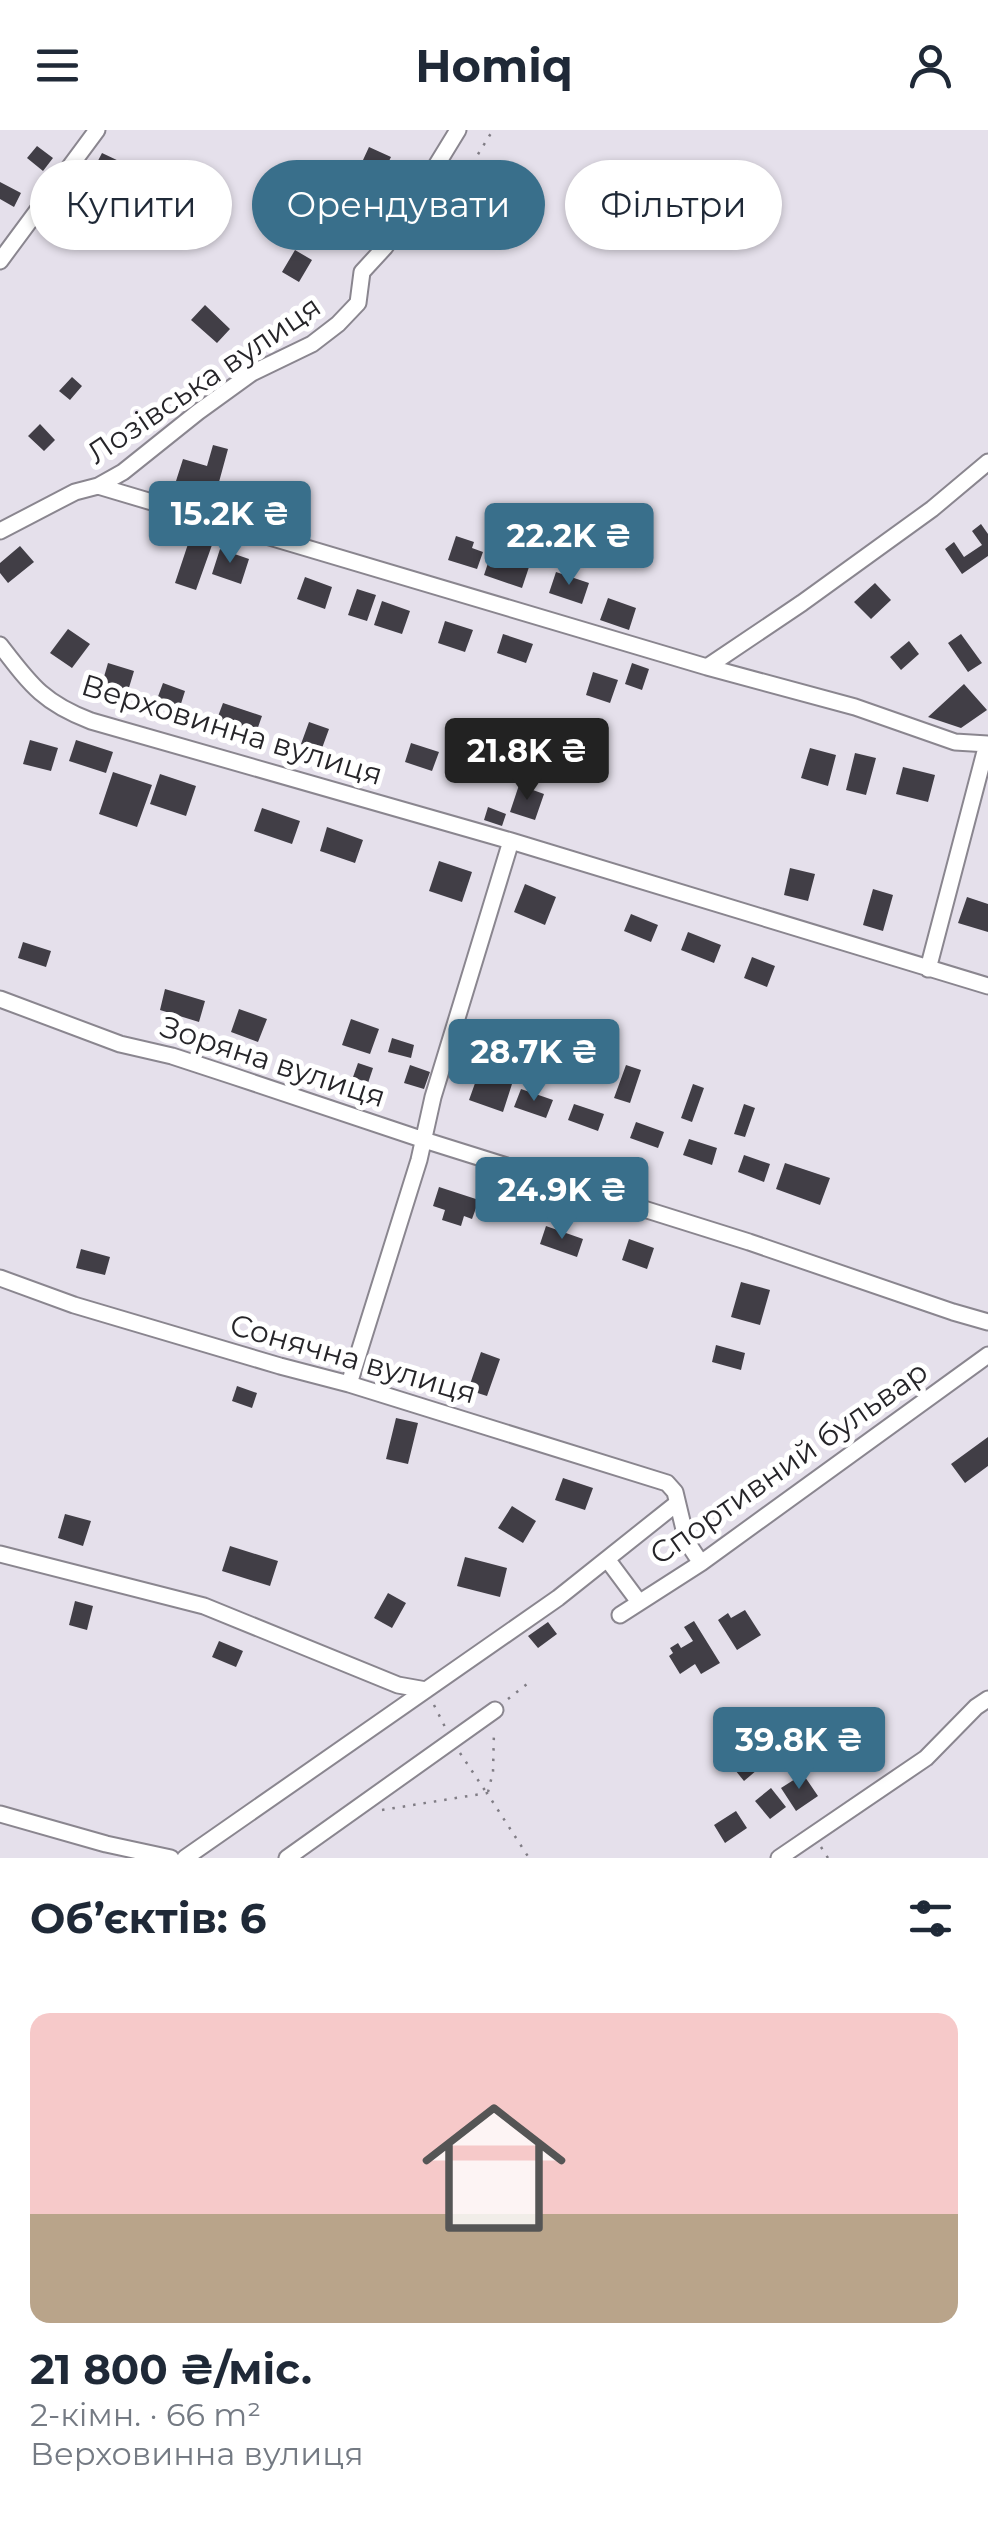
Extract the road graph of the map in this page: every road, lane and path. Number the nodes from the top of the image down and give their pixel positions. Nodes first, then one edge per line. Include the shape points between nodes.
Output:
1 (97, 130) edge
2 (458, 130) edge
3 (493, 130) edge
4 (474, 160) edge
5 (0, 261) edge
6 (988, 462) edge
7 (98, 486) junction
8 (0, 531) edge
9 (0, 646) edge
10 (707, 667) junction
11 (988, 744) edge
12 (511, 841) junction
13 (928, 970) junction
14 (988, 986) edge
15 (0, 999) edge
16 (424, 1140) junction
17 (0, 1278) edge
18 (988, 1322) edge
19 (988, 1355) edge
20 (349, 1384) junction
21 (676, 1504) junction
22 (0, 1554) edge
23 (608, 1559) junction
24 (701, 1563) junction
25 (639, 1602) junction
26 (620, 1615) dead end
27 (532, 1680) dead end
28 (426, 1690) junction
29 (988, 1699) edge
30 (495, 1710) junction
31 (487, 1794) junction
32 (0, 1814) edge
33 (349, 1815) junction
34 (171, 1858) edge
35 (184, 1858) edge
36 (287, 1858) edge
37 (529, 1858) edge
38 (779, 1858) edge

1 - 5 street
2 - 7 street, Лозівська вулиця via 398,228 362,272 358,303 338,324 252,373
3 - 4 path
6 - 10 street
7 - 8 street, Лозівська вулиця
7 - 10 street
9 - 12 street, Верховинна вулиця via 28,682 63,710
10 - 11 street via 955,742
11 - 13 street
12 - 13 street, Верховинна вулиця
12 - 16 street
13 - 14 street, Верховинна вулиця
15 - 16 street, Зоряна вулиця via 83,1032
16 - 18 street, Зоряна вулиця
16 - 20 street
17 - 20 street, Сонячна вулиця via 74,1306
19 - 24 street, Спортивний бульвар
20 - 21 street, Сонячна вулиця via 667,1483
21 - 23 street
21 - 24 street
22 - 28 street via 204,1606 398,1685
23 - 25 street
23 - 28 street
24 - 25 street, Спортивний бульвар
25 - 26 street, Спортивний бульвар
27 - 30 path
28 - 35 street
29 - 38 street via 926,1758
30 - 31 path
30 - 33 street
31 - 33 path
31 - 37 path
32 - 34 street
33 - 36 street

